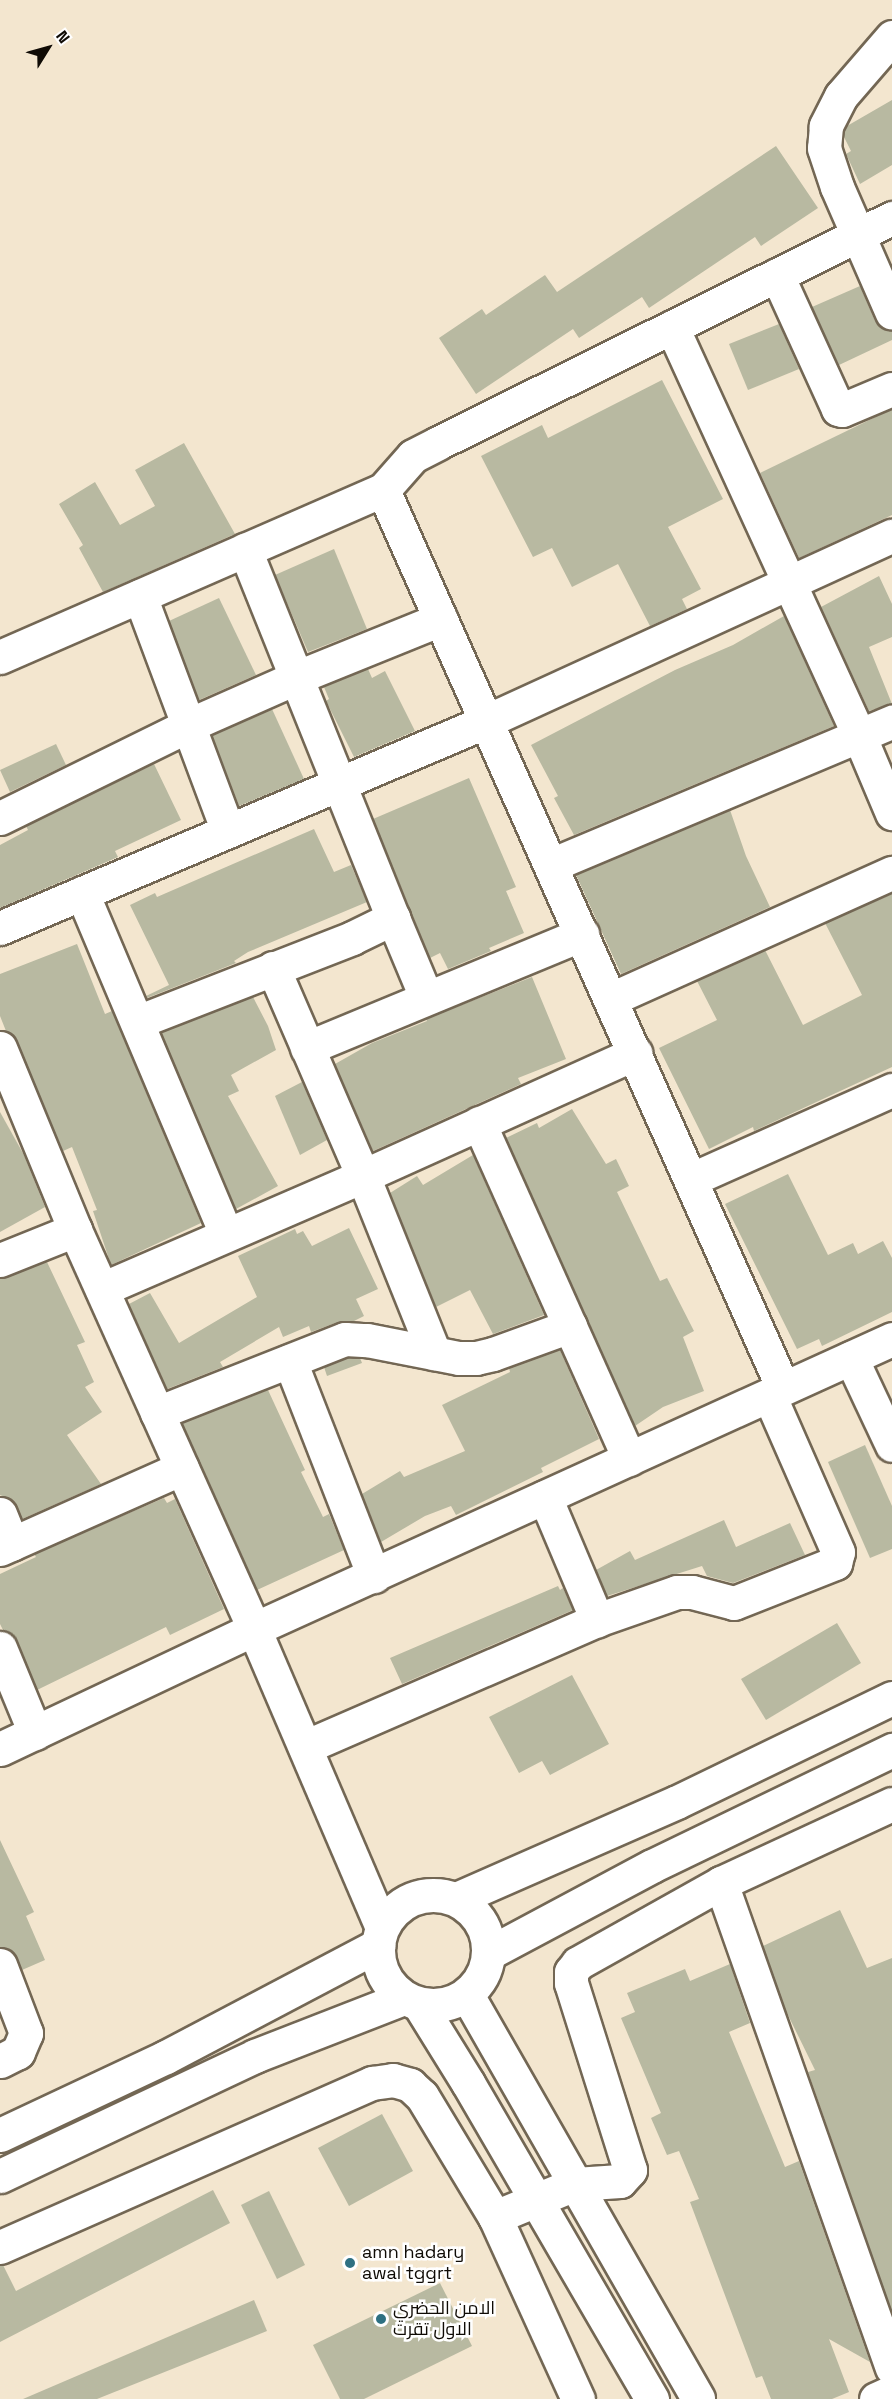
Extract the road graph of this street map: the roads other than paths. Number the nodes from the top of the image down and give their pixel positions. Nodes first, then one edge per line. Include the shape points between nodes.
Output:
1 (892, 37) edge
2 (892, 218) edge
3 (857, 236) junction
4 (777, 275) junction
5 (892, 313) edge
6 (672, 327) junction
7 (892, 389) edge
8 (383, 490) junction
9 (892, 536) edge
10 (245, 550) junction
11 (789, 585) junction
12 (140, 596) junction
13 (441, 619) junction
14 (0, 657) edge
15 (295, 678) junction
16 (487, 721) junction
17 (892, 722) edge
18 (189, 725) junction
19 (859, 735) junction
20 (338, 784) junction
21 (892, 813) edge
22 (0, 818) edge
23 (228, 831) junction
24 (551, 865) junction
25 (892, 873) edge
26 (82, 893) junction
27 (393, 918) junction
28 (0, 928) edge
29 (582, 934) junction
30 (273, 968) junction
31 (426, 997) junction
32 (610, 999) junction
33 (137, 1022) junction
34 (307, 1048) junction
35 (635, 1053) junction
36 (3, 1065) edge
37 (892, 1090) edge
38 (479, 1123) junction
39 (363, 1176) junction
40 (692, 1179) junction
41 (75, 1230) junction
42 (226, 1234) junction
43 (0, 1260) edge
44 (102, 1289) junction
45 (570, 1326) junction
46 (892, 1339) edge
47 (434, 1353) junction
48 (850, 1358) junction
49 (290, 1361) junction
50 (776, 1391) junction
51 (157, 1413) junction
52 (892, 1445) edge
53 (629, 1459) junction
54 (182, 1468) junction
55 (545, 1497) junction
56 (0, 1514) edge
57 (6, 1547) edge
58 (374, 1576) junction
59 (597, 1620) junction
60 (254, 1629) junction
61 (0, 1648) edge
62 (892, 1698) edge
63 (35, 1733) junction
64 (305, 1747) junction
65 (0, 1749) edge
66 (892, 1749) edge
67 (892, 1804) edge
68 (721, 1883) junction
69 (456, 1899) junction
70 (380, 1936) junction
71 (489, 1953) junction
72 (0, 1965) edge
73 (467, 1995) junction
74 (411, 2001) junction
75 (0, 2061) edge
76 (0, 2135) edge
77 (0, 2176) edge
78 (575, 2184) junction
79 (536, 2202) junction
80 (495, 2217) junction
81 (0, 2247) edge
82 (892, 2368) edge
83 (892, 2392) edge
84 (578, 2399) edge
85 (652, 2399) edge
86 (698, 2399) edge
87 (876, 2399) edge

1 - 3 main road via 841,96 826,126 824,148
2 - 3 main road
3 - 4 main road
3 - 5 main road
4 - 6 main road
4 - 7 main road via 838,409 845,410
6 - 8 main road via 413,456
6 - 11 main road
8 - 10 main road
8 - 13 main road
9 - 11 main road
10 - 12 main road
10 - 15 main road
11 - 16 main road
11 - 19 main road
12 - 14 main road
12 - 18 main road
13 - 15 main road
13 - 16 main road
15 - 18 main road
15 - 20 main road
16 - 20 main road
16 - 24 main road
17 - 19 main road
18 - 22 main road
18 - 23 main road
19 - 21 main road
19 - 24 main road
20 - 23 main road
20 - 27 main road
23 - 26 main road
24 - 29 main road
25 - 32 main road
26 - 28 main road
26 - 33 main road
27 - 30 main road
27 - 31 main road
29 - 31 main road
29 - 32 main road
30 - 33 main road
30 - 34 main road
31 - 34 main road
32 - 35 main road
33 - 42 main road
34 - 39 main road
35 - 38 main road
35 - 40 main road
36 - 41 main road
37 - 40 main road
38 - 39 main road
38 - 45 main road
39 - 42 main road
39 - 47 main road
40 - 50 main road
41 - 43 main road
41 - 44 main road
42 - 44 main road
44 - 51 main road
45 - 47 main road via 493,1354 459,1358
45 - 53 main road
46 - 48 main road
47 - 49 main road via 345,1339
48 - 50 main road
48 - 52 main road
49 - 51 main road
49 - 58 main road
50 - 53 main road
50 - 59 main road via 838,1552 835,1563 734,1603 676,1592
51 - 54 main road
53 - 55 main road
54 - 57 main road
54 - 60 main road
55 - 58 main road
55 - 59 main road
56 - 57 main road
58 - 60 main road
59 - 64 main road
60 - 63 main road
60 - 64 main road
61 - 63 main road
62 - 69 main road via 677,1802
63 - 65 main road
64 - 70 main road
66 - 71 main road via 652,1866
67 - 68 main road
68 - 78 main road via 578,1963 571,1972 571,1983 630,2170 620,2181
68 - 82 main road
69 - 70 main road via 439,1894 405,1902 392,1912
69 - 71 main road via 474,1912 485,1931
70 - 74 main road via 380,1966 389,1984
70 - 76 main road via 166,2057
71 - 73 main road via 482,1977
72 - 75 main road via 26,2033 18,2052
73 - 74 main road via 435,2006
73 - 78 main road
74 - 77 main road via 255,2056
74 - 79 main road via 468,2083
78 - 79 main road
78 - 86 main road
79 - 80 main road
79 - 85 main road
80 - 81 main road via 422,2096 410,2085 393,2080 372,2083
80 - 84 main road
83 - 87 main road

